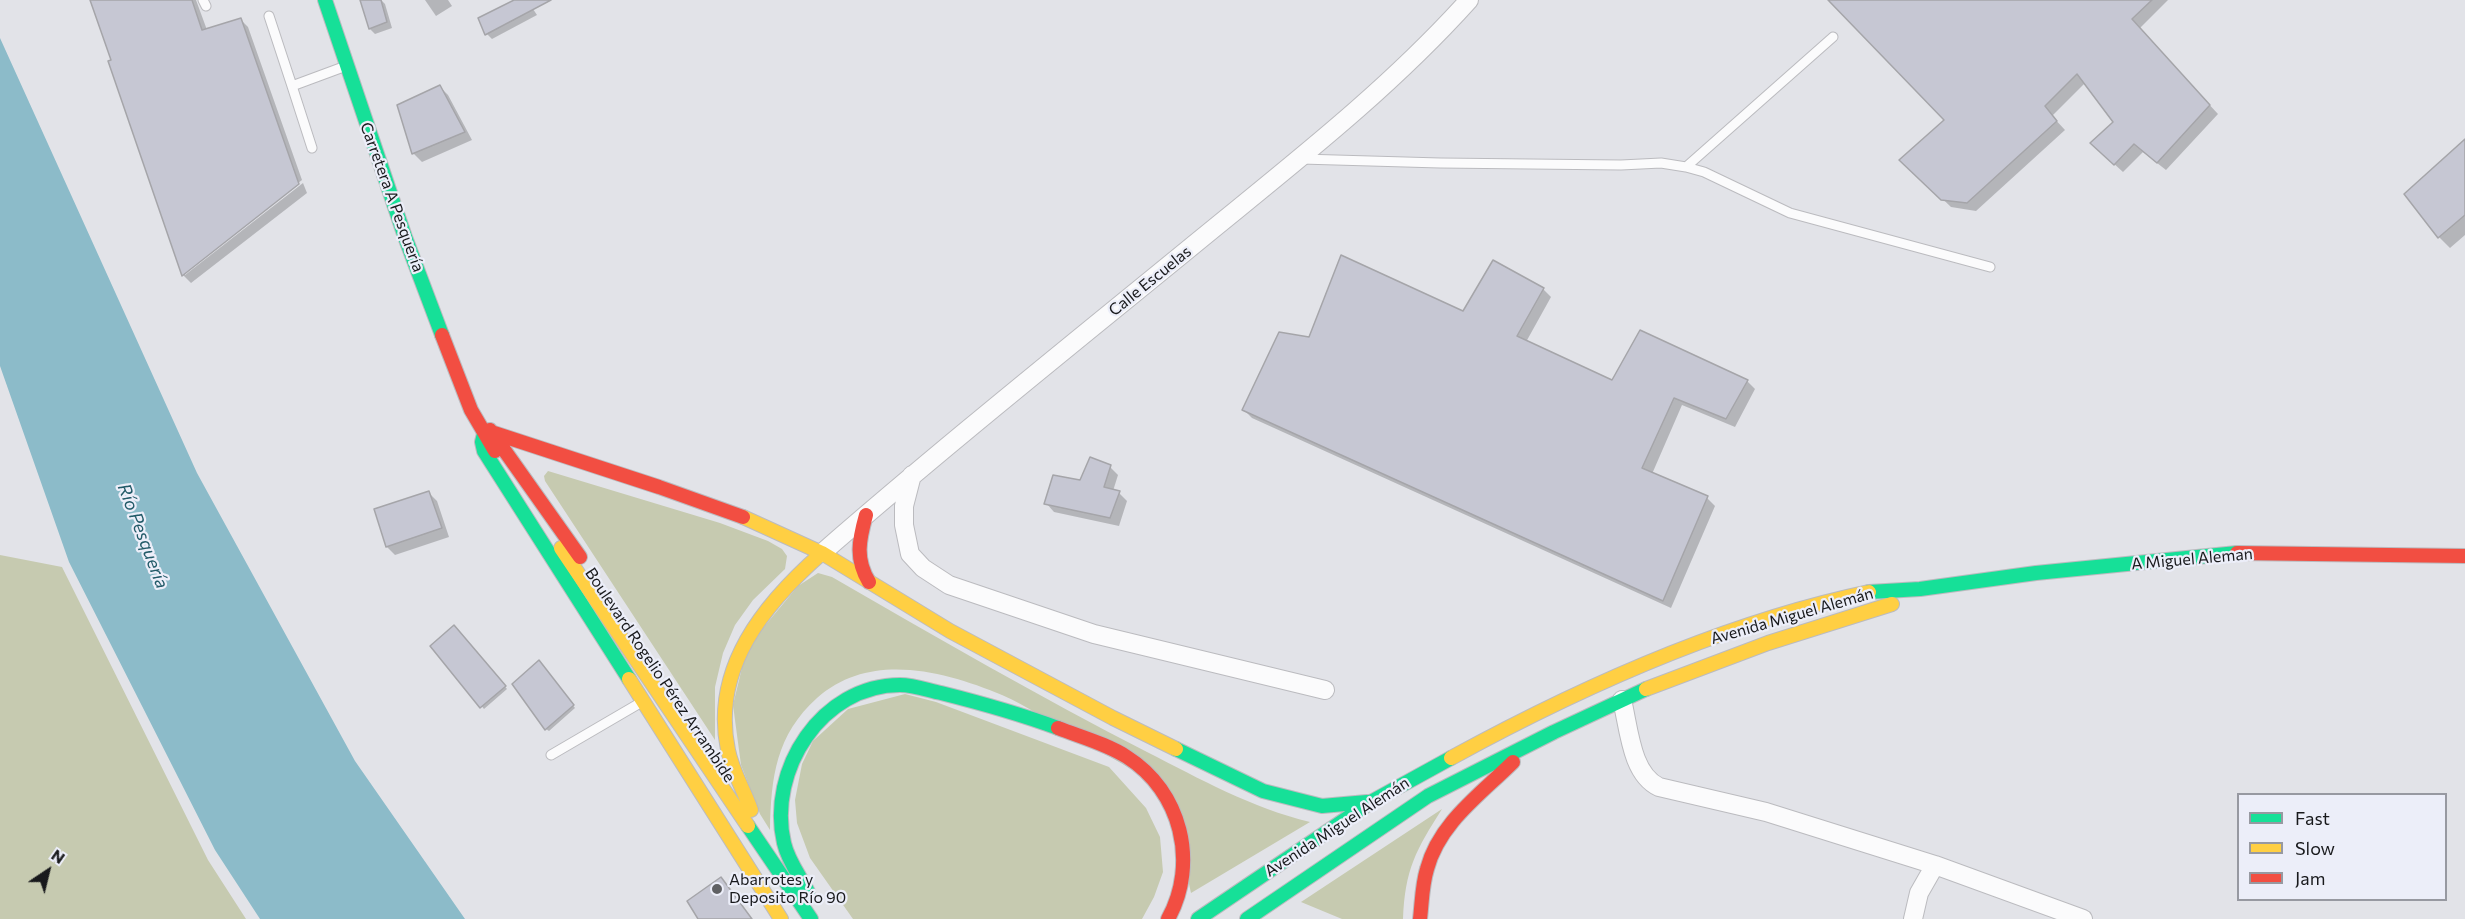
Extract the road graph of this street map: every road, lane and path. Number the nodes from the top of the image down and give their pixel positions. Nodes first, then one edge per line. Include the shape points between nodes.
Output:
1 (325, 0) edge
2 (1469, 0) edge
3 (269, 16) dead end
4 (1833, 37) dead end
5 (346, 66) junction
6 (292, 86) junction
7 (312, 148) dead end
8 (1299, 159) junction
9 (1686, 167) junction
10 (1990, 267) dead end
11 (488, 433) junction
12 (912, 475) junction
13 (866, 515) junction
14 (822, 553) junction
15 (2465, 556) edge
16 (585, 574) junction
17 (869, 582) junction
18 (1920, 589) junction
19 (1762, 621) junction
20 (1768, 643) junction
21 (1325, 690) dead end
22 (1622, 700) junction
23 (642, 701) junction
24 (1533, 742) junction
25 (551, 755) dead end
26 (1372, 801) junction
27 (751, 810) junction
28 (1935, 865) junction
29 (808, 892) junction
30 (782, 919) edge
31 (811, 919) edge
32 (827, 919) edge
33 (1168, 919) edge
34 (1198, 919) edge
35 (1247, 919) edge
36 (1420, 919) edge
37 (1913, 919) edge
38 (2083, 919) edge

1 - 5 main road, Carretera A Pesquería
2 - 8 street, Calle Escuelas via 1389,82
3 - 6 lane
4 - 9 lane
5 - 6 lane
5 - 11 main road, Carretera A Pesquería via 405,237 466,392
6 - 7 lane
8 - 9 lane via 1451,164 1661,163
8 - 12 street, Calle Escuelas
9 - 10 lane via 1790,213
11 - 14 main road via 646,483 789,536
11 - 16 main road, Boulevard Rogelio Pérez Arrambide
11 - 23 main road via 482,442 484,451
12 - 13 street, Calle Escuelas
12 - 21 street via 904,506 910,554 949,585 1094,634
13 - 14 street, Calle Escuelas
13 - 17 main road via 857,552 860,569
14 - 17 main road
14 - 27 main road via 794,576 763,612 738,653 727,692 728,752
15 - 18 main road, A Miguel Aleman via 2243,552
16 - 27 main road, Boulevard Rogelio Pérez Arrambide
16 - 31 main road, Boulevard Rogelio Pérez Arrambide
17 - 26 main road via 950,631 1263,791 1322,806
18 - 19 main road, Avenida Miguel Alemán via 1873,591
18 - 20 main road, Avenida Miguel Alemán via 1877,610
19 - 20 main road
19 - 26 main road, Avenida Miguel Alemán via 1591,686
20 - 22 main road, Avenida Miguel Alemán
22 - 24 main road, Avenida Miguel Alemán
22 - 28 street via 1640,768 1648,782 1766,812
23 - 25 lane
23 - 30 main road
24 - 35 main road, Avenida Miguel Alemán via 1428,796
24 - 36 main road via 1454,819 1428,863
26 - 34 main road, Avenida Miguel Alemán
27 - 29 main road, Boulevard Rogelio Pérez Arrambide
28 - 37 street via 1919,893
28 - 38 street
29 - 32 main road, Boulevard Rogelio Pérez Arrambide
29 - 33 main road via 784,842 783,797 793,759 826,714 846,698 884,686 904,685 983,702 1054,726 1131,759 1157,783 1176,818 1184,847 1183,880

